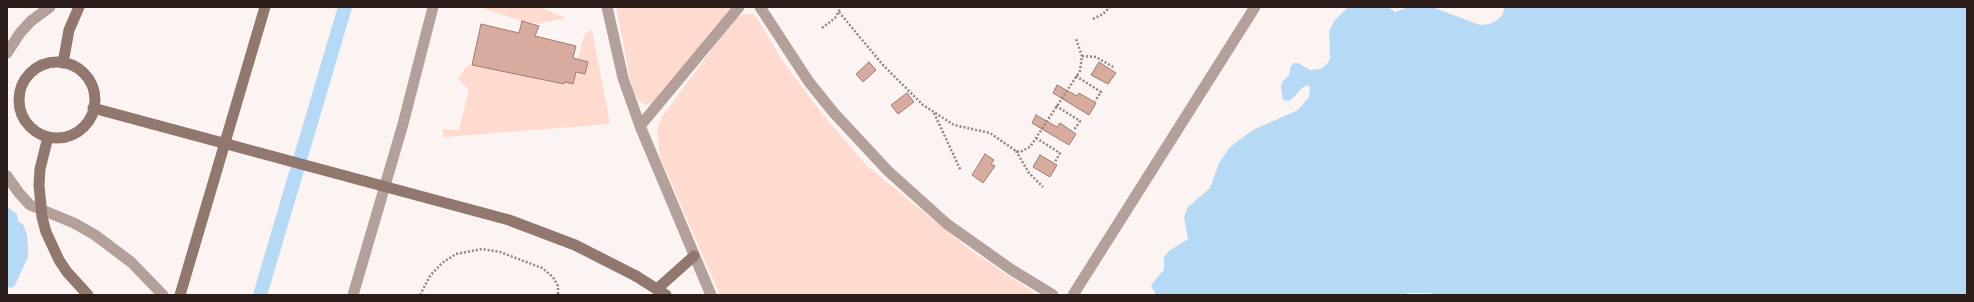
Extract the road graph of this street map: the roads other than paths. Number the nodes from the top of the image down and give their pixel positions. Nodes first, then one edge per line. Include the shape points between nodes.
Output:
1 (50, 7) edge
2 (79, 7) edge
3 (265, 7) edge
4 (433, 7) edge
5 (608, 7) edge
6 (739, 7) edge
7 (760, 7) edge
8 (1255, 7) edge
9 (7, 53) edge
10 (63, 63) junction
11 (93, 108) junction
12 (640, 126) junction
13 (48, 137) junction
14 (7, 176) edge
15 (694, 256) junction
16 (661, 292) edge
17 (88, 295) edge
18 (163, 295) edge
19 (180, 295) edge
20 (353, 295) edge
21 (711, 295) edge
22 (1053, 295) edge
23 (1073, 295) edge

1 - 9 street via 31,21
2 - 10 main road via 69,30
3 - 19 main road
4 - 20 street via 403,124
5 - 12 street via 623,78
6 - 12 street
7 - 22 street via 809,82 888,172 947,224
8 - 23 street
10 - 11 main road via 71,65 85,75 93,91
10 - 13 main road via 38,67 26,78 20,93 20,109 27,124
11 - 13 main road via 86,124 76,132 65,137
11 - 16 main road, bridge via 509,220 575,245 636,276
12 - 15 street
13 - 17 main road, bridge via 40,169 42,217 59,260
14 - 18 street via 30,205 74,223 94,235 131,262
15 - 16 main road
15 - 21 street

